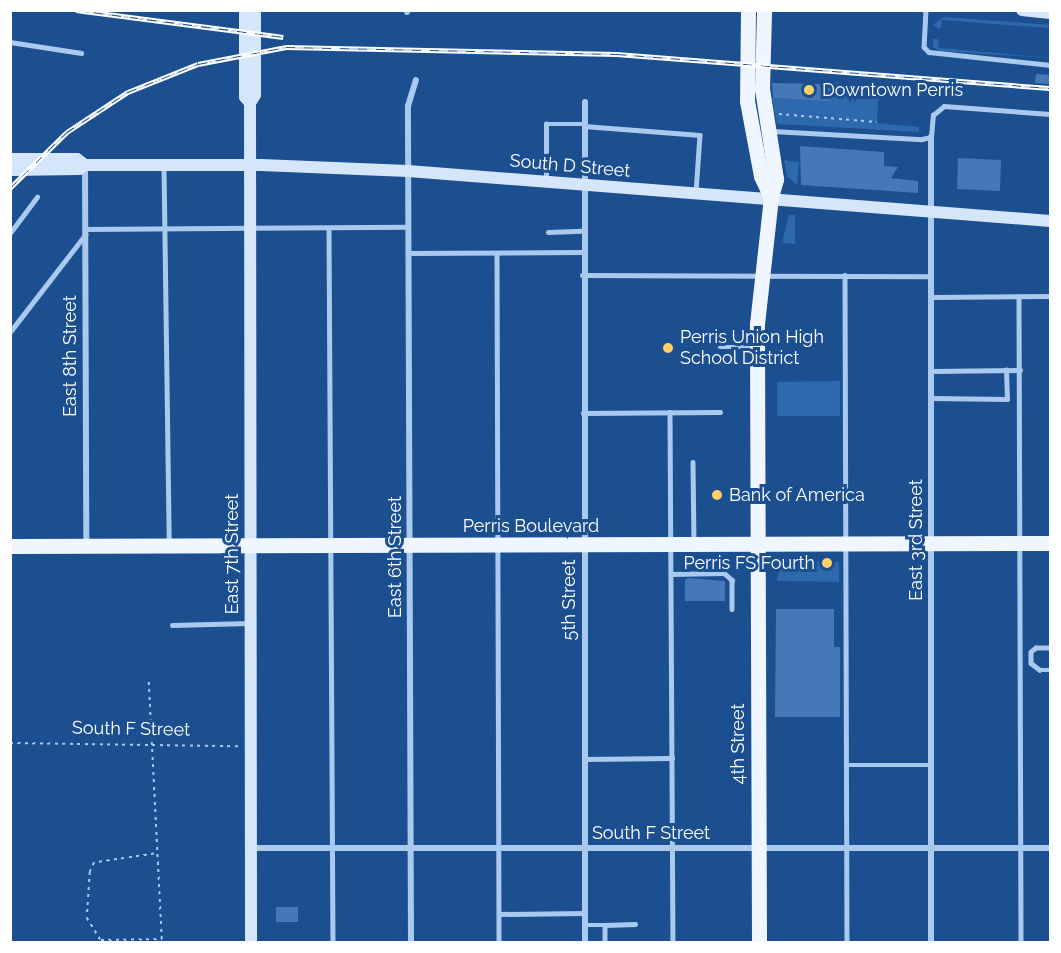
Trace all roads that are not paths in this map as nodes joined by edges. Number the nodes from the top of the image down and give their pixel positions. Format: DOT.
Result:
graph roads {
  1 [pos="244,10"];
  2 [pos="255,10"];
  3 [pos="748,10"];
  4 [pos="764,10"];
  5 [pos="926,10"];
  6 [pos="1022,10"];
  7 [pos="1050,13"];
  8 [pos="10,42"];
  9 [pos="81,53"];
  10 [pos="1050,65"];
  11 [pos="416,80"];
  12 [pos="585,102"];
  13 [pos="250,103"];
  14 [pos="1050,114"];
  15 [pos="584,125"];
  16 [pos="769,131"];
  17 [pos="931,137"];
  18 [pos="10,159"];
  19 [pos="85,165"];
  20 [pos="164,165"];
  21 [pos="250,165"];
  22 [pos="10,170"];
  23 [pos="408,171"];
  24 [pos="546,182"];
  25 [pos="582,185"];
  26 [pos="696,194"];
  27 [pos="37,197"];
  28 [pos="771,197"];
  29 [pos="931,212"];
  30 [pos="1050,221"];
  31 [pos="408,227"];
  32 [pos="329,228"];
  33 [pos="167,230"];
  34 [pos="250,230"];
  35 [pos="582,231"];
  36 [pos="85,232"];
  37 [pos="548,232"];
  38 [pos="10,233"];
  39 [pos="582,252"];
  40 [pos="408,253"];
  41 [pos="497,253"];
  42 [pos="582,275"];
  43 [pos="761,275"];
  44 [pos="845,276"];
  45 [pos="931,276"];
  46 [pos="931,297"];
  47 [pos="1019,297"];
  48 [pos="1050,297"];
  49 [pos="10,332"];
  50 [pos="720,347"];
  51 [pos="757,347"];
  52 [pos="1006,370"];
  53 [pos="1020,370"];
  54 [pos="931,371"];
  55 [pos="931,398"];
  56 [pos="670,412"];
  57 [pos="720,412"];
  58 [pos="583,413"];
  59 [pos="693,462"];
  60 [pos="931,543"];
  61 [pos="1022,543"];
  62 [pos="1050,543"];
  63 [pos="846,544"];
  64 [pos="410,545"];
  65 [pos="498,545"];
  66 [pos="10,546"];
  67 [pos="332,546"];
  68 [pos="584,546"];
  69 [pos="671,546"];
  70 [pos="694,546"];
  71 [pos="757,546"];
  72 [pos="86,547"];
  73 [pos="169,547"];
  74 [pos="250,547"];
  75 [pos="671,574"];
  76 [pos="732,609"];
  77 [pos="250,623"];
  78 [pos="172,625"];
  79 [pos="1050,648"];
  80 [pos="1050,670"];
  81 [pos="672,758"];
  82 [pos="584,759"];
  83 [pos="846,765"];
  84 [pos="931,765"];
  85 [pos="251,848"];
  86 [pos="333,848"];
  87 [pos="410,848"];
  88 [pos="499,848"];
  89 [pos="585,848"];
  90 [pos="673,848"];
  91 [pos="759,848"];
  92 [pos="847,848"];
  93 [pos="931,848"];
  94 [pos="1022,848"];
  95 [pos="1050,848"];
  96 [pos="585,913"];
  97 [pos="499,914"];
  98 [pos="605,924"];
  99 [pos="635,924"];
  100 [pos="585,925"];
  101 [pos="251,942"];
  102 [pos="333,942"];
  103 [pos="411,942"];
  104 [pos="499,942"];
  105 [pos="585,942"];
  106 [pos="605,942"];
  107 [pos="673,942"];
  108 [pos="759,942"];
  109 [pos="847,942"];
  110 [pos="931,942"];
  111 [pos="1021,942"];
  1 -- 13 [label="main road"];
  2 -- 13 [label="main road"];
  3 -- 28 [label="main road"];
  4 -- 16 [label="main road, 4th Street"];
  5 -- 10 [label="lane"];
  6 -- 7 [label="main road"];
  8 -- 9 [label="lane"];
  11 -- 23 [label="street, East 6th Street"];
  12 -- 15 [label="street, 5th Street"];
  13 -- 21 [label="main road, East 7th Street"];
  14 -- 17 [label="lane"];
  15 -- 24 [label="lane"];
  15 -- 25 [label="street, 5th Street"];
  15 -- 26 [label="lane"];
  16 -- 17 [label="lane"];
  16 -- 28 [label="main road, 4th Street"];
  17 -- 29 [label="street, East 3rd Street"];
  18 -- 19 [label="main road, South D Street"];
  19 -- 20 [label="main road, South D Street"];
  19 -- 22 [label="main road, South D Street"];
  19 -- 36 [label="street, East 8th Street"];
  20 -- 21 [label="main road, South D Street"];
  20 -- 33 [label="lane"];
  21 -- 23 [label="main road, South D Street"];
  21 -- 34 [label="main road, East 7th Street"];
  23 -- 24 [label="main road, South D Street"];
  23 -- 31 [label="street, East 6th Street"];
  24 -- 25 [label="main road, South D Street"];
  25 -- 26 [label="main road, South D Street"];
  25 -- 35 [label="street, 5th Street"];
  26 -- 28 [label="main road, South D Street"];
  27 -- 38 [label="lane"];
  28 -- 29 [label="main road, South D Street"];
  28 -- 43 [label="main road, 4th Street"];
  29 -- 30 [label="main road, South D Street"];
  29 -- 45 [label="street, East 3rd Street"];
  31 -- 32 [label="lane"];
  31 -- 40 [label="street, East 6th Street"];
  32 -- 34 [label="lane"];
  32 -- 67 [label="lane"];
  33 -- 34 [label="lane"];
  33 -- 36 [label="lane"];
  33 -- 73 [label="lane"];
  34 -- 74 [label="main road, East 7th Street"];
  35 -- 37 [label="lane"];
  35 -- 39 [label="street, 5th Street"];
  36 -- 49 [label="lane"];
  36 -- 72 [label="street, East 8th Street"];
  39 -- 41 [label="lane"];
  39 -- 42 [label="street, 5th Street"];
  40 -- 41 [label="lane"];
  40 -- 64 [label="street, East 6th Street"];
  41 -- 65 [label="lane"];
  42 -- 43 [label="lane"];
  42 -- 58 [label="street, 5th Street"];
  43 -- 44 [label="lane"];
  43 -- 51 [label="main road, 4th Street"];
  44 -- 45 [label="lane"];
  44 -- 63 [label="lane"];
  45 -- 46 [label="street, East 3rd Street"];
  46 -- 47 [label="lane"];
  46 -- 54 [label="street, East 3rd Street"];
  47 -- 48 [label="lane"];
  47 -- 53 [label="lane"];
  50 -- 51 [label="lane"];
  51 -- 71 [label="main road, 4th Street"];
  52 -- 53 [label="lane"];
  52 -- 54 [label="lane"];
  52 -- 55 [label="lane"];
  53 -- 61 [label="lane"];
  54 -- 55 [label="street, East 3rd Street"];
  55 -- 60 [label="street, East 3rd Street"];
  56 -- 57 [label="lane"];
  56 -- 58 [label="lane"];
  56 -- 69 [label="lane"];
  58 -- 68 [label="street, 5th Street"];
  59 -- 70 [label="lane"];
  60 -- 61 [label="main road, Perris Boulevard"];
  60 -- 63 [label="main road, Perris Boulevard"];
  60 -- 84 [label="street, East 3rd Street"];
  61 -- 62 [label="main road, Perris Boulevard"];
  61 -- 94 [label="lane"];
  63 -- 71 [label="main road, Perris Boulevard"];
  63 -- 83 [label="lane"];
  64 -- 65 [label="main road, Perris Boulevard"];
  64 -- 67 [label="main road, Perris Boulevard"];
  64 -- 87 [label="street, East 6th Street"];
  65 -- 68 [label="main road, Perris Boulevard"];
  65 -- 88 [label="lane"];
  66 -- 72 [label="main road, Perris Boulevard"];
  67 -- 74 [label="main road, Perris Boulevard"];
  67 -- 86 [label="lane"];
  68 -- 69 [label="main road, Perris Boulevard"];
  68 -- 82 [label="street, 5th Street"];
  69 -- 70 [label="main road, Perris Boulevard"];
  69 -- 75 [label="lane"];
  70 -- 71 [label="main road, Perris Boulevard"];
  71 -- 91 [label="main road, 4th Street"];
  72 -- 73 [label="main road, Perris Boulevard"];
  73 -- 74 [label="main road, Perris Boulevard"];
  74 -- 77 [label="main road, East 7th Street"];
  75 -- 76 [label="lane"];
  75 -- 81 [label="lane"];
  77 -- 78 [label="lane"];
  77 -- 85 [label="main road, East 7th Street"];
  79 -- 80 [label="lane"];
  81 -- 82 [label="lane"];
  81 -- 90 [label="lane"];
  82 -- 89 [label="street, 5th Street"];
  83 -- 84 [label="lane"];
  83 -- 92 [label="lane"];
  84 -- 93 [label="street, East 3rd Street"];
  85 -- 86 [label="street, South F Street"];
  85 -- 101 [label="main road, East 7th Street"];
  86 -- 87 [label="street, South F Street"];
  86 -- 102 [label="lane"];
  87 -- 88 [label="street, South F Street"];
  87 -- 103 [label="street, East 6th Street"];
  88 -- 89 [label="street, South F Street"];
  88 -- 97 [label="lane"];
  89 -- 90 [label="street, South F Street"];
  89 -- 96 [label="street, 5th Street"];
  90 -- 91 [label="street, South F Street"];
  90 -- 107 [label="lane"];
  91 -- 92 [label="street, South F Street"];
  91 -- 108 [label="main road, 4th Street"];
  92 -- 93 [label="street, South F Street"];
  92 -- 109 [label="lane"];
  93 -- 94 [label="street, South F Street"];
  93 -- 110 [label="street, East 3rd Street"];
  94 -- 95 [label="street, South F Street"];
  94 -- 111 [label="lane"];
  96 -- 97 [label="lane"];
  96 -- 100 [label="street, 5th Street"];
  97 -- 104 [label="lane"];
  98 -- 99 [label="lane"];
  98 -- 100 [label="lane"];
  98 -- 106 [label="lane"];
  100 -- 105 [label="street, 5th Street"];
}
